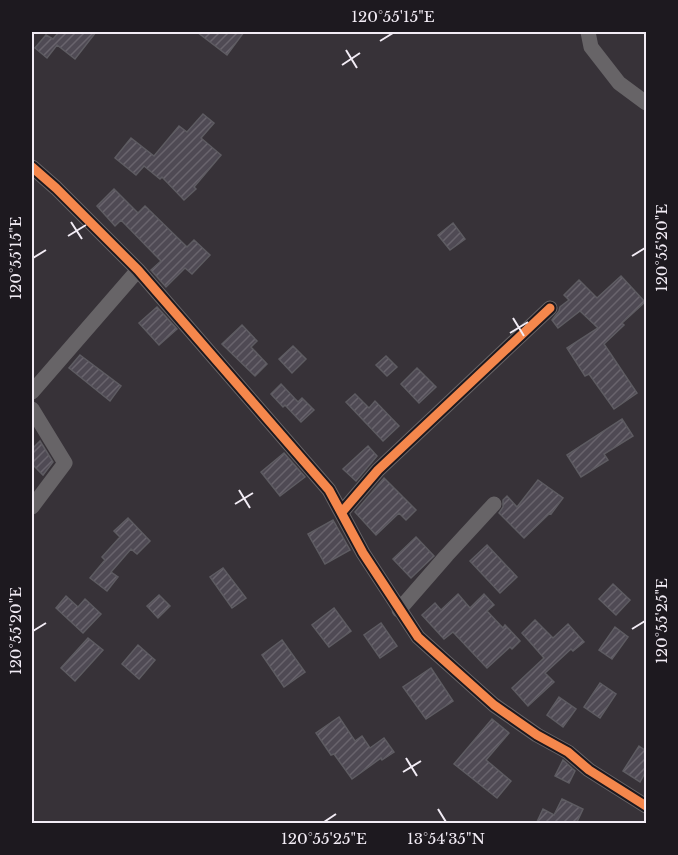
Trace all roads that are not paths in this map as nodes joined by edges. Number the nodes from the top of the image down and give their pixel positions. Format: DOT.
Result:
graph roads {
  1 [pos="588,32"];
  2 [pos="646,103"];
  3 [pos="32,167"];
  4 [pos="138,270"];
  5 [pos="550,308"];
  6 [pos="32,392"];
  7 [pos="32,409"];
  8 [pos="494,504"];
  9 [pos="32,507"];
  10 [pos="342,512"];
  11 [pos="399,610"];
  12 [pos="646,806"];
  1 -- 2 [label="street"];
  3 -- 4 [label="street"];
  4 -- 6 [label="street"];
  4 -- 10 [label="street"];
  5 -- 10 [label="street"];
  7 -- 9 [label="street"];
  8 -- 11 [label="street"];
  10 -- 11 [label="street"];
  11 -- 12 [label="street"];
}
